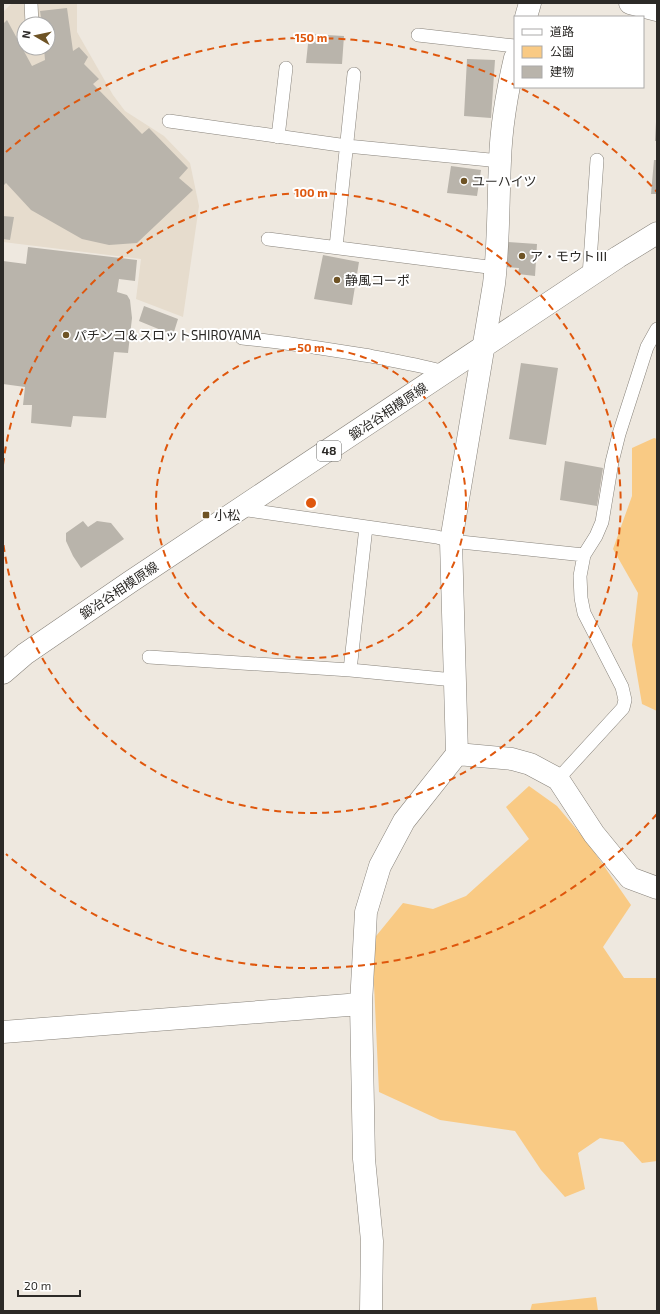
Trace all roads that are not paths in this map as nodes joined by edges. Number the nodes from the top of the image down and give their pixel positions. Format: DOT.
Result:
graph roads {
  1 [pos="31,3"];
  2 [pos="530,3"];
  3 [pos="630,3"];
  4 [pos="657,10"];
  5 [pos="32,16"];
  6 [pos="526,16"];
  7 [pos="418,36"];
  8 [pos="514,46"];
  9 [pos="514,63"];
  10 [pos="286,68"];
  11 [pos="354,74"];
  12 [pos="169,121"];
  13 [pos="278,137"];
  14 [pos="347,146"];
  15 [pos="597,160"];
  16 [pos="500,161"];
  17 [pos="657,233"];
  18 [pos="268,239"];
  19 [pos="336,247"];
  20 [pos="496,268"];
  21 [pos="589,276"];
  22 [pos="657,329"];
  23 [pos="242,338"];
  24 [pos="482,347"];
  25 [pos="445,372"];
  26 [pos="241,509"];
  27 [pos="366,526"];
  28 [pos="451,541"];
  29 [pos="584,555"];
  30 [pos="149,658"];
  31 [pos="350,670"];
  32 [pos="3,673"];
  33 [pos="454,680"];
  34 [pos="457,754"];
  35 [pos="558,780"];
  36 [pos="657,888"];
  37 [pos="361,1004"];
  38 [pos="3,1032"];
  39 [pos="371,1311"];
  1 -- 5 [label="lane"];
  2 -- 6 [label="street"];
  3 -- 4 [label="street"];
  7 -- 8 [label="lane"];
  9 -- 16 [label="street"];
  10 -- 13 [label="lane"];
  11 -- 14 [label="lane"];
  12 -- 13 [label="lane"];
  13 -- 14 [label="lane"];
  14 -- 16 [label="lane"];
  14 -- 19 [label="lane"];
  15 -- 21 [label="lane"];
  16 -- 20 [label="street"];
  17 -- 21 [label="street, 鍛冶谷相模原線 / 48"];
  18 -- 19 [label="lane"];
  19 -- 20 [label="lane"];
  20 -- 24 [label="street"];
  21 -- 24 [label="street, 鍛冶谷相模原線 / 48"];
  22 -- 29 [label="lane"];
  23 -- 25 [label="lane"];
  24 -- 25 [label="street, 鍛冶谷相模原線 / 48"];
  24 -- 28 [label="street"];
  25 -- 26 [label="street, 鍛冶谷相模原線 / 48"];
  26 -- 27 [label="lane"];
  26 -- 32 [label="street, 鍛冶谷相模原線 / 48"];
  27 -- 28 [label="lane"];
  27 -- 31 [label="lane"];
  28 -- 29 [label="lane"];
  28 -- 33 [label="street"];
  29 -- 35 [label="lane"];
  30 -- 31 [label="lane"];
  31 -- 33 [label="lane"];
  33 -- 34 [label="street"];
  34 -- 35 [label="street"];
  34 -- 37 [label="street"];
  35 -- 36 [label="street"];
  37 -- 38 [label="street"];
  37 -- 39 [label="street"];
}
